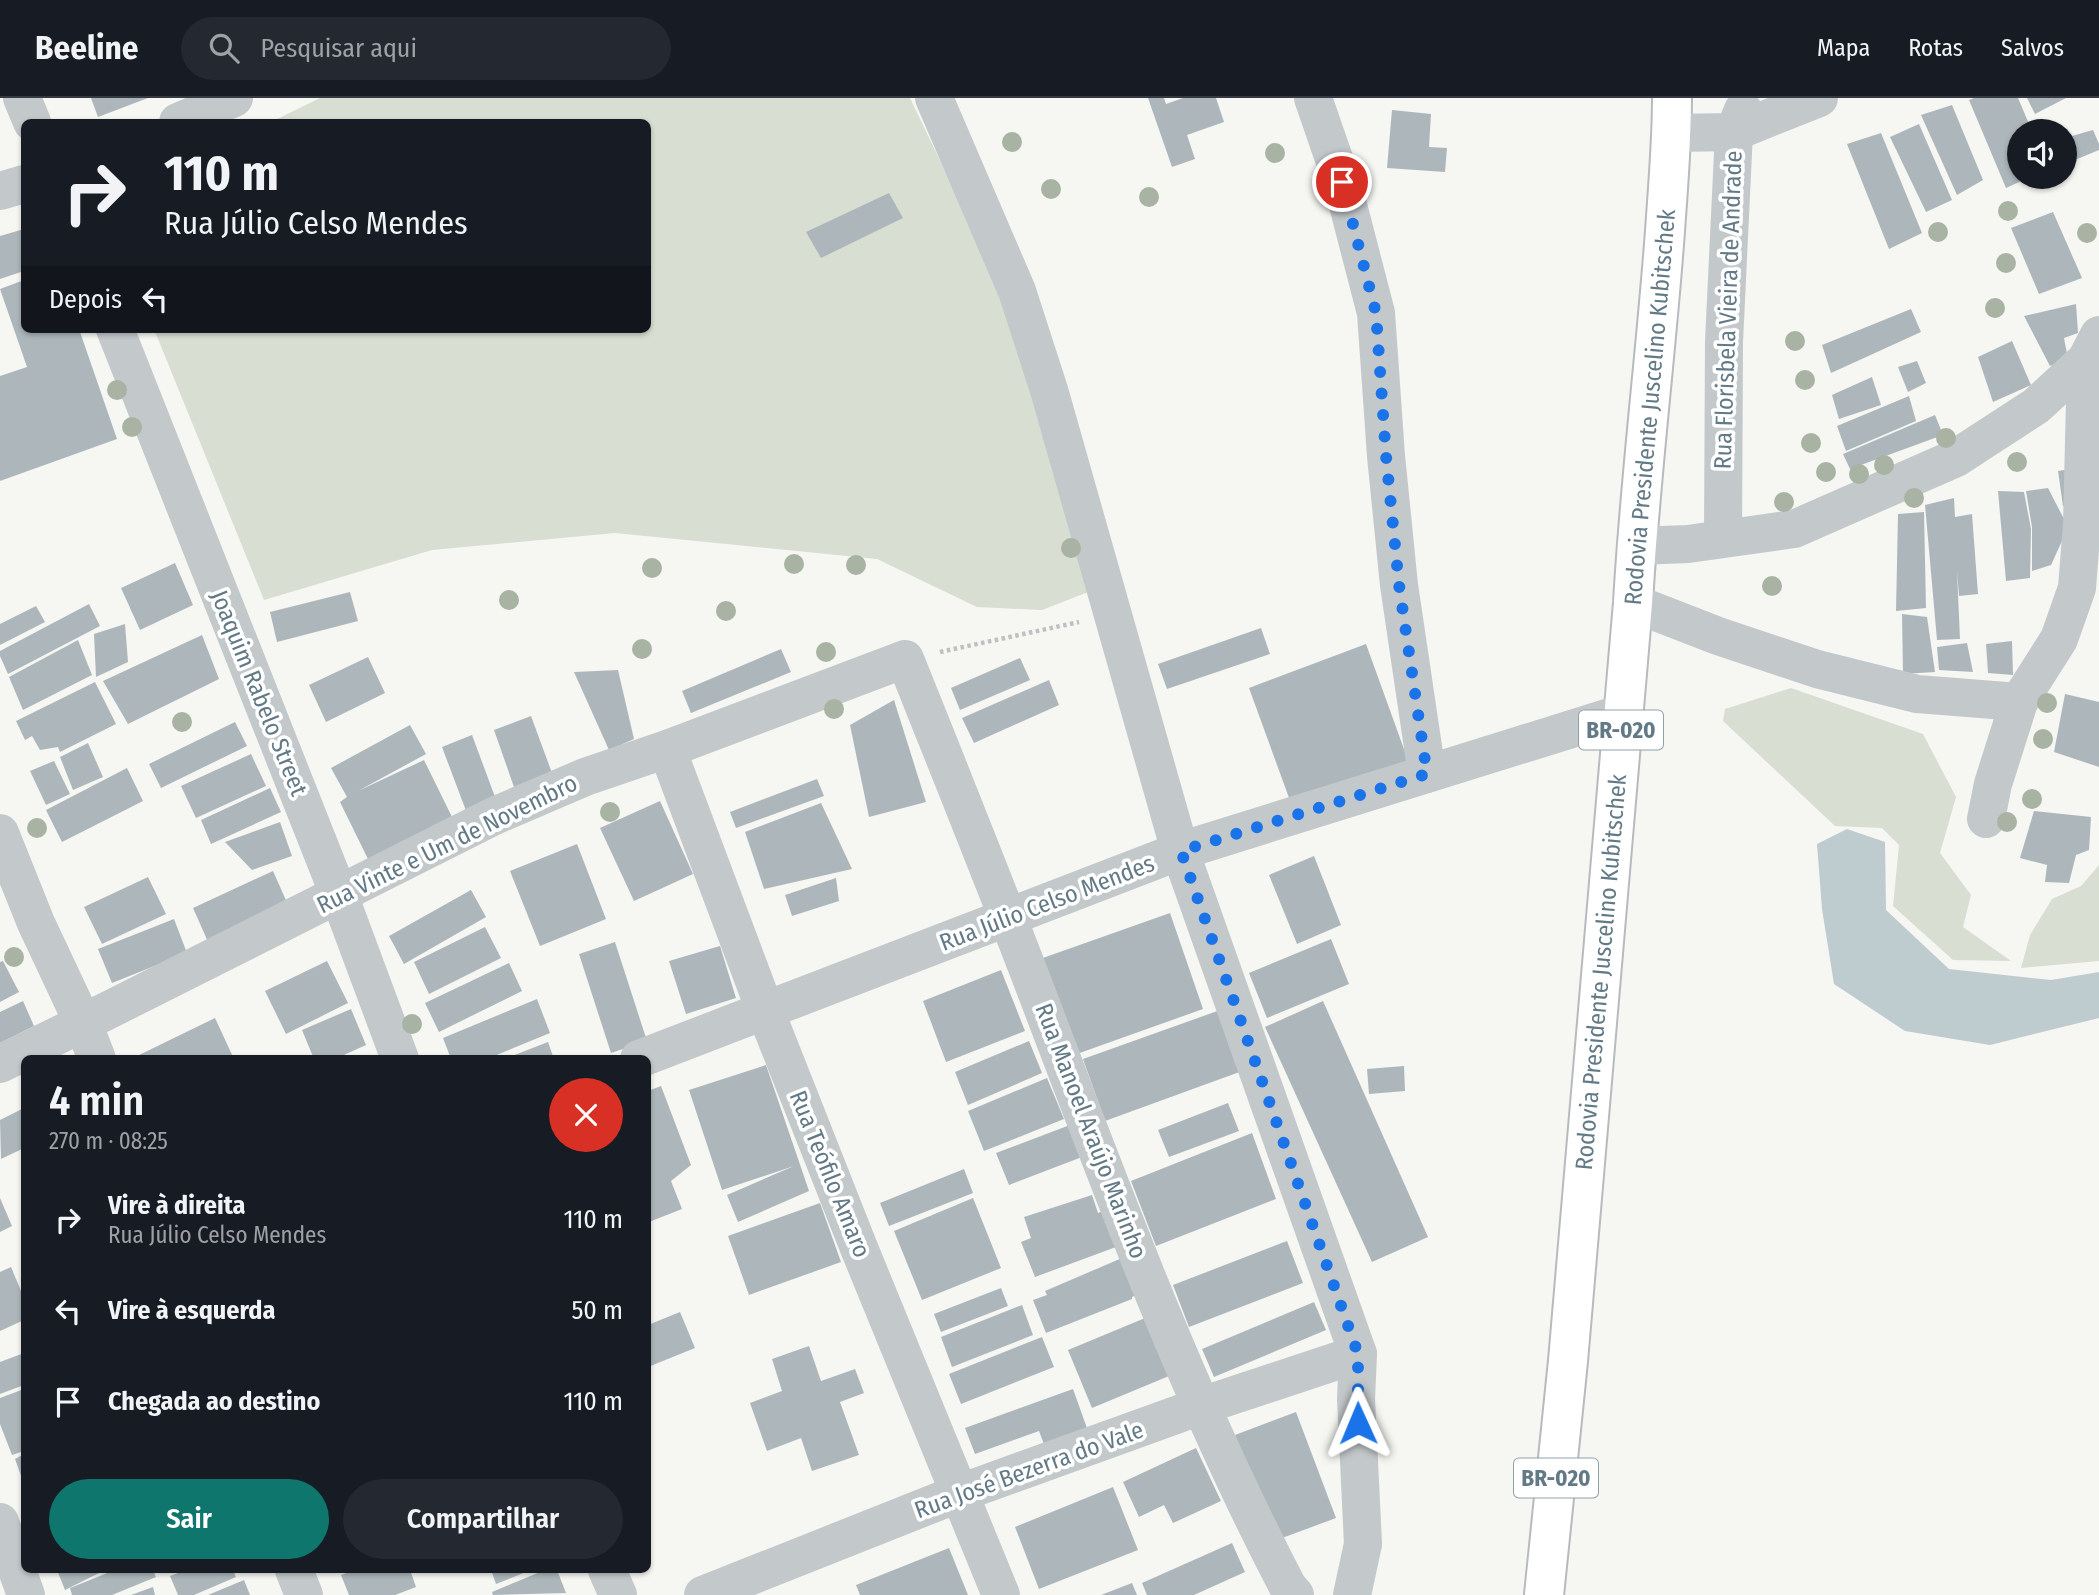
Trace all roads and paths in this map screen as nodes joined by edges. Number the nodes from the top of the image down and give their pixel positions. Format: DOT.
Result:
graph roads {
  1 [pos="22,98"];
  2 [pos="234,98"];
  3 [pos="934,98"];
  4 [pos="1313,98"];
  5 [pos="1819,98"];
  6 [pos="1741,115"];
  7 [pos="1672,116"];
  8 [pos="31,119"];
  9 [pos="185,119"];
  10 [pos="21,185"];
  11 [pos="0,191"];
  12 [pos="117,333"];
  13 [pos="2093,348"];
  14 [pos="1723,538"];
  15 [pos="1636,546"];
  16 [pos="1633,603"];
  17 [pos="1114,615"];
  18 [pos="905,659"];
  19 [pos="2019,702"];
  20 [pos="1623,713"];
  21 [pos="667,749"];
  22 [pos="1427,774"];
  23 [pos="1986,819"];
  24 [pos="0,833"];
  25 [pos="1181,851"];
  26 [pos="339,895"];
  27 [pos="1009,919"];
  28 [pos="765,1010"];
  29 [pos="83,1023"];
  30 [pos="95,1055"];
  31 [pos="399,1055"];
  32 [pos="649,1055"];
  33 [pos="0,1064"];
  34 [pos="1358,1354"];
  35 [pos="1201,1406"];
  36 [pos="960,1493"];
  37 [pos="0,1522"];
  38 [pos="295,1573"];
  39 [pos="608,1573"];
  40 [pos="26,1595"];
  41 [pos="304,1595"];
  42 [pos="618,1595"];
  43 [pos="703,1595"];
  44 [pos="1001,1595"];
  45 [pos="1295,1595"];
  46 [pos="1352,1595"];
  47 [pos="1544,1595"];
  1 -- 8 [label="street"];
  2 -- 9 [label="street"];
  3 -- 17 [label="street"];
  4 -- 22 [label="street"];
  5 -- 6 [label="street, Rua Florisbela Vieira de Andrade"];
  6 -- 7 [label="street"];
  6 -- 14 [label="street, Rua Florisbela Vieira de Andrade"];
  7 -- 15 [label="highway, Rodovia Presidente Juscelino Kubitschek / BR-020"];
  10 -- 11 [label="street"];
  12 -- 26 [label="street, Joaquim Rabelo Street"];
  13 -- 14 [label="street"];
  13 -- 19 [label="street"];
  14 -- 15 [label="street"];
  15 -- 16 [label="highway, Rodovia Presidente Juscelino Kubitschek / BR-020"];
  16 -- 19 [label="street"];
  16 -- 20 [label="highway, Rodovia Presidente Juscelino Kubitschek / BR-020"];
  17 -- 18 [label="path"];
  17 -- 25 [label="street"];
  18 -- 21 [label="street, Rua Vinte e Um de Novembro"];
  18 -- 27 [label="street, Rua Manoel Araújo Marinho"];
  19 -- 23 [label="street"];
  20 -- 22 [label="street, Rua Júlio Celso Mendes"];
  20 -- 47 [label="highway, Rodovia Presidente Juscelino Kubitschek / BR-020"];
  21 -- 26 [label="street, Rua Vinte e Um de Novembro"];
  21 -- 28 [label="street, Rua Teófilo Amaro"];
  22 -- 25 [label="street, Rua Júlio Celso Mendes"];
  24 -- 29 [label="street"];
  25 -- 27 [label="street, Rua Júlio Celso Mendes"];
  25 -- 34 [label="street"];
  26 -- 29 [label="street, Rua Vinte e Um de Novembro"];
  26 -- 31 [label="street, Joaquim Rabelo Street"];
  27 -- 28 [label="street, Rua Júlio Celso Mendes"];
  27 -- 35 [label="street, Rua Manoel Araújo Marinho"];
  28 -- 32 [label="street, Rua Júlio Celso Mendes"];
  28 -- 36 [label="street, Rua Teófilo Amaro"];
  29 -- 30 [label="street"];
  29 -- 33 [label="street, Rua Vinte e Um de Novembro"];
  34 -- 35 [label="street, Rua José Bezerra do Vale"];
  34 -- 46 [label="street"];
  35 -- 36 [label="street, Rua José Bezerra do Vale"];
  35 -- 45 [label="street, Rua Manoel Araújo Marinho"];
  36 -- 43 [label="street, Rua José Bezerra do Vale"];
  36 -- 44 [label="street, Rua Teófilo Amaro"];
  37 -- 40 [label="street"];
  38 -- 41 [label="street"];
  39 -- 42 [label="street"];
}
